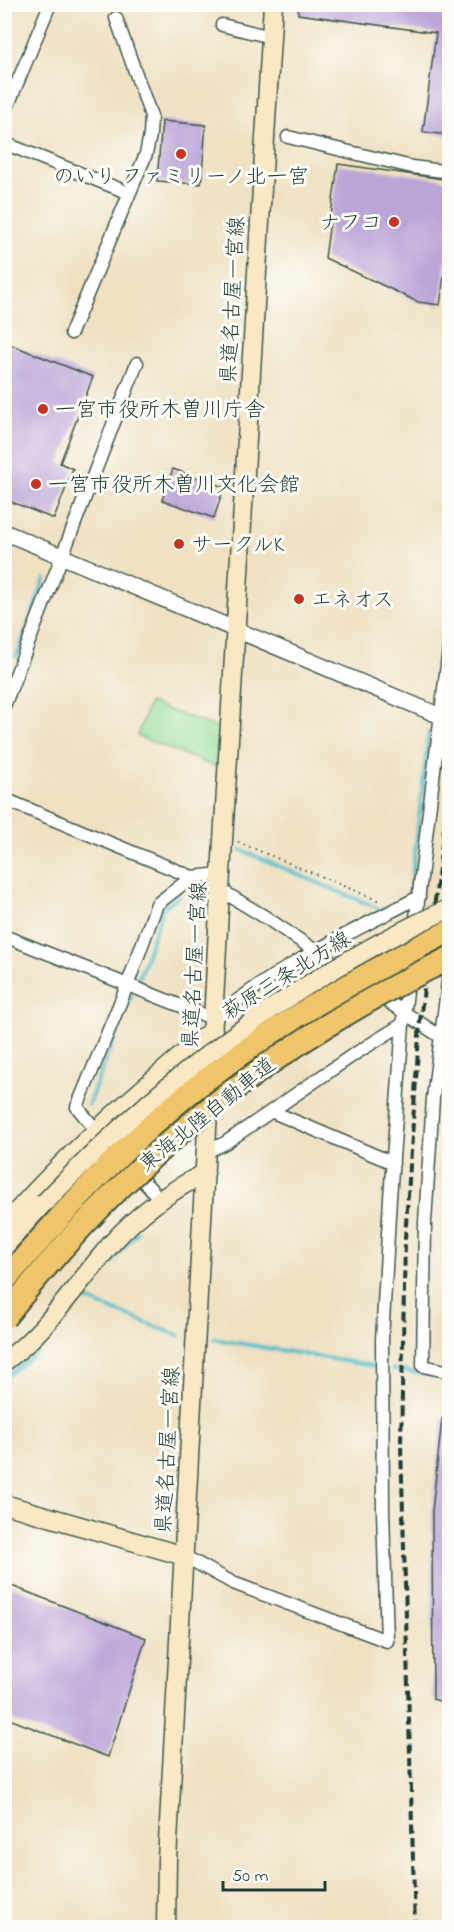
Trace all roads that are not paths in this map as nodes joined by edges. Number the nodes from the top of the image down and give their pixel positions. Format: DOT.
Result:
graph roads {
  1 [pos="50,4"];
  2 [pos="273,4"];
  3 [pos="116,18"];
  4 [pos="222,25"];
  5 [pos="271,37"];
  6 [pos="4,115"];
  7 [pos="288,137"];
  8 [pos="4,143"];
  9 [pos="450,172"];
  10 [pos="129,193"];
  11 [pos="71,333"];
  12 [pos="137,363"];
  13 [pos="4,532"];
  14 [pos="62,556"];
  15 [pos="236,631"];
  16 [pos="450,640"];
  17 [pos="9,682"];
  18 [pos="4,706"];
  19 [pos="445,719"];
  20 [pos="4,799"];
  21 [pos="192,877"];
  22 [pos="222,882"];
  23 [pos="419,897"];
  24 [pos="450,908"];
  25 [pos="450,931"];
  26 [pos="4,936"];
  27 [pos="316,950"];
  28 [pos="450,958"];
  29 [pos="450,966"];
  30 [pos="127,986"];
  31 [pos="448,1002"];
  32 [pos="404,1019"];
  33 [pos="214,1024"];
  34 [pos="444,1040"];
  35 [pos="273,1112"];
  36 [pos="96,1130"];
  37 [pos="206,1152"];
  38 [pos="393,1164"];
  39 [pos="205,1173"];
  40 [pos="160,1199"];
  41 [pos="4,1226"];
  42 [pos="4,1247"];
  43 [pos="4,1281"];
  44 [pos="4,1318"];
  45 [pos="4,1362"];
  46 [pos="450,1372"];
  47 [pos="4,1504"];
  48 [pos="184,1556"];
  49 [pos="166,1928"];
  1 -- 6 [label="street"];
  2 -- 5 [label="main road, 県道名古屋一宮線"];
  3 -- 10 [label="street"];
  4 -- 5 [label="street"];
  5 -- 15 [label="main road, 県道名古屋一宮線"];
  7 -- 9 [label="street"];
  8 -- 10 [label="street"];
  10 -- 11 [label="street"];
  12 -- 14 [label="street"];
  13 -- 14 [label="street"];
  14 -- 15 [label="street"];
  14 -- 17 [label="street"];
  15 -- 19 [label="street"];
  15 -- 22 [label="main road, 県道名古屋一宮線"];
  16 -- 19 [label="street"];
  17 -- 18 [label="street"];
  19 -- 23 [label="street"];
  20 -- 21 [label="street"];
  21 -- 22 [label="street"];
  21 -- 30 [label="street"];
  22 -- 27 [label="street"];
  22 -- 33 [label="main road, 県道名古屋一宮線"];
  23 -- 27 [label="street"];
  23 -- 32 [label="street"];
  24 -- 42 [label="main road, 萩原三条北方線, bridge"];
  25 -- 43 [label="highway, 東海北陸自動車道, bridge"];
  26 -- 30 [label="street"];
  27 -- 32 [label="street"];
  27 -- 33 [label="street"];
  28 -- 44 [label="highway, 東海北陸自動車道, bridge"];
  29 -- 31 [label="street"];
  30 -- 33 [label="street"];
  30 -- 36 [label="street"];
  31 -- 34 [label="street"];
  32 -- 34 [label="street"];
  32 -- 35 [label="street"];
  32 -- 38 [label="street"];
  33 -- 36 [label="main road"];
  33 -- 37 [label="main road, 県道名古屋一宮線"];
  34 -- 46 [label="street"];
  35 -- 37 [label="street"];
  35 -- 38 [label="street"];
  36 -- 40 [label="street"];
  36 -- 41 [label="main road"];
  37 -- 39 [label="main road, 県道名古屋一宮線"];
  38 -- 48 [label="street"];
  39 -- 40 [label="main road"];
  39 -- 48 [label="main road, 県道名古屋一宮線"];
  40 -- 45 [label="main road"];
  47 -- 48 [label="main road"];
  48 -- 49 [label="main road, 県道名古屋一宮線"];
}
